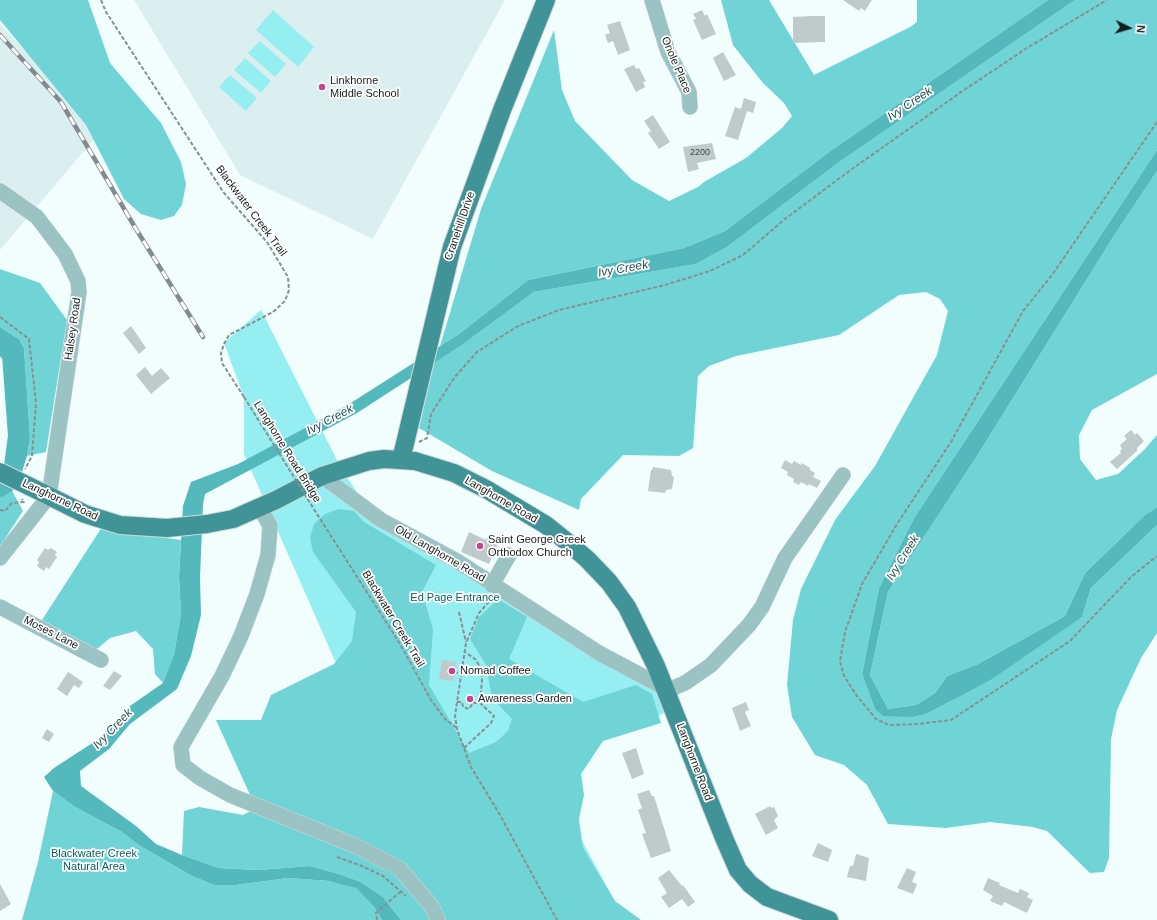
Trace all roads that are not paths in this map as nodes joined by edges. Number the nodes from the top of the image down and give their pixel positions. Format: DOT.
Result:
graph roads {
  1 [pos="546,0"];
  2 [pos="652,0"];
  3 [pos="690,107"];
  4 [pos="0,192"];
  5 [pos="401,460"];
  6 [pos="0,472"];
  7 [pos="843,475"];
  8 [pos="322,476"];
  9 [pos="44,494"];
  10 [pos="260,508"];
  11 [pos="509,555"];
  12 [pos="0,558"];
  13 [pos="491,583"];
  14 [pos="0,607"];
  15 [pos="101,660"];
  16 [pos="666,690"];
  17 [pos="438,920"];
  18 [pos="828,920"];
  1 -- 5 [label="main road, Cranehill Drive"];
  2 -- 3 [label="street, Oriole Place"];
  4 -- 9 [label="street, Halsey Road"];
  5 -- 8 [label="main road, Langhorne Road"];
  5 -- 16 [label="main road, Langhorne Road"];
  6 -- 9 [label="main road, Langhorne Road, bridge"];
  7 -- 16 [label="street"];
  8 -- 10 [label="main road, Langhorne Road"];
  8 -- 13 [label="street, Old Langhorne Road"];
  9 -- 10 [label="main road, Langhorne Road"];
  9 -- 12 [label="street"];
  10 -- 17 [label="street"];
  11 -- 13 [label="street"];
  13 -- 16 [label="street, Old Langhorne Road"];
  14 -- 15 [label="street, Moses Lane"];
  16 -- 18 [label="main road, Langhorne Road"];
}
